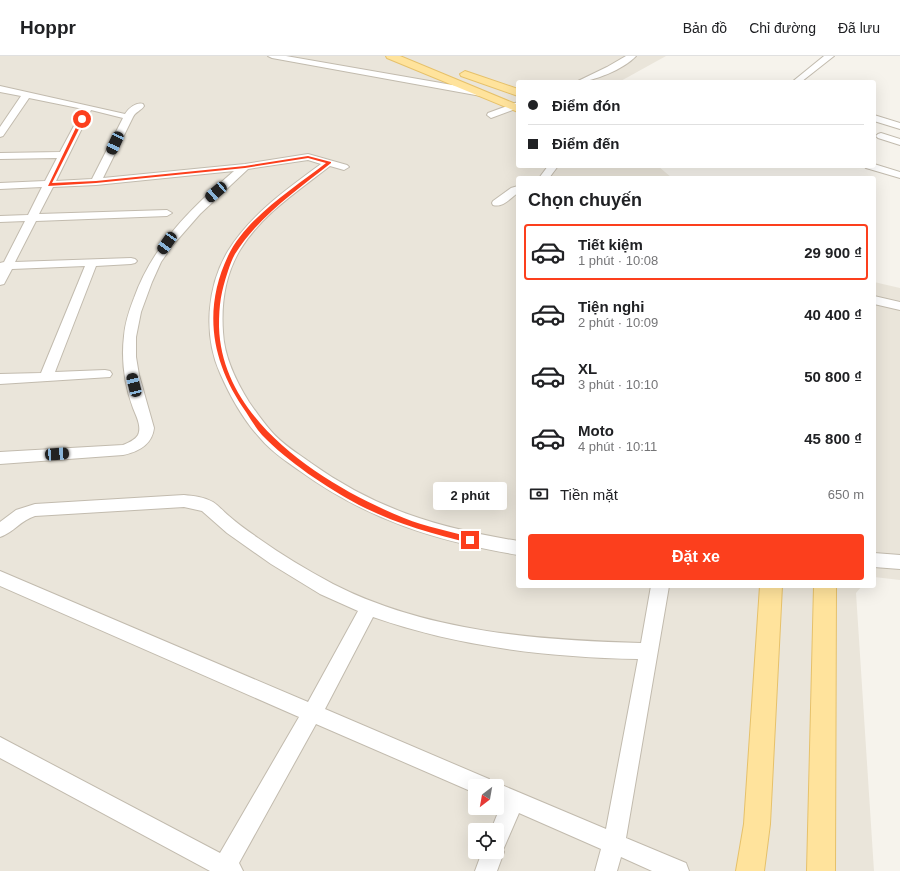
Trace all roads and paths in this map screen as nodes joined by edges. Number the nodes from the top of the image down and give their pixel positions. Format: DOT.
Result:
graph roads {
  1 [pos="272,56"];
  2 [pos="330,56"];
  3 [pos="391,56"];
  4 [pos="632,56"];
  5 [pos="830,56"];
  6 [pos="453,69"];
  7 [pos="355,72"];
  8 [pos="584,80"];
  9 [pos="798,80"];
  10 [pos="0,89"];
  11 [pos="516,92"];
  12 [pos="481,93"];
  13 [pos="26,94"];
  14 [pos="140,106"];
  15 [pos="88,107"];
  16 [pos="516,107"];
  17 [pos="491,115"];
  18 [pos="128,117"];
  19 [pos="876,119"];
  20 [pos="4,121"];
  21 [pos="900,126"];
  22 [pos="0,134"];
  23 [pos="881,136"];
  24 [pos="900,142"];
  25 [pos="62,155"];
  26 [pos="0,156"];
  27 [pos="329,162"];
  28 [pos="245,167"];
  29 [pos="344,167"];
  30 [pos="876,168"];
  31 [pos="900,175"];
  32 [pos="96,182"];
  33 [pos="49,185"];
  34 [pos="0,186"];
  35 [pos="516,190"];
  36 [pos="497,203"];
  37 [pos="167,213"];
  38 [pos="32,218"];
  39 [pos="0,219"];
  40 [pos="131,261"];
  41 [pos="92,262"];
  42 [pos="4,266"];
  43 [pos="0,281"];
  44 [pos="876,300"];
  45 [pos="900,306"];
  46 [pos="105,374"];
  47 [pos="46,377"];
  48 [pos="0,379"];
  49 [pos="0,458"];
  50 [pos="0,530"];
  51 [pos="516,548"];
  52 [pos="876,560"];
  53 [pos="900,562"];
  54 [pos="0,578"];
  55 [pos="660,588"];
  56 [pos="771,588"];
  57 [pos="825,588"];
  58 [pos="368,608"];
  59 [pos="649,651"];
  60 [pos="312,713"];
  61 [pos="0,747"];
  62 [pos="468,780"];
  63 [pos="505,796"];
  64 [pos="500,823"];
  65 [pos="614,843"];
  66 [pos="490,859"];
  67 [pos="226,870"];
  68 [pos="486,871"];
  69 [pos="606,871"];
  70 [pos="678,871"];
  71 [pos="750,871"];
  72 [pos="821,871"];
  1 -- 7 [label="street"];
  2 -- 7 [label="street"];
  3 -- 12 [label="main road"];
  4 -- 8 [label="street"];
  5 -- 9 [label="street"];
  6 -- 11 [label="main road"];
  7 -- 12 [label="street"];
  10 -- 13 [label="street"];
  12 -- 16 [label="main road"];
  13 -- 15 [label="street"];
  13 -- 20 [label="street"];
  14 -- 18 [label="street"];
  15 -- 18 [label="street"];
  15 -- 25 [label="street"];
  16 -- 17 [label="street"];
  18 -- 32 [label="street"];
  19 -- 21 [label="street"];
  20 -- 22 [label="street"];
  23 -- 24 [label="street"];
  25 -- 26 [label="street"];
  25 -- 33 [label="street"];
  27 -- 28 [label="street"];
  27 -- 29 [label="street"];
  27 -- 51 [label="street"];
  28 -- 32 [label="street"];
  28 -- 49 [label="street"];
  30 -- 31 [label="street"];
  32 -- 33 [label="street"];
  33 -- 34 [label="street"];
  33 -- 38 [label="street"];
  35 -- 36 [label="street"];
  37 -- 38 [label="street"];
  38 -- 39 [label="street"];
  38 -- 42 [label="street"];
  40 -- 41 [label="street"];
  41 -- 42 [label="street"];
  41 -- 47 [label="street"];
  42 -- 43 [label="street"];
  44 -- 45 [label="street"];
  46 -- 47 [label="street"];
  47 -- 48 [label="street"];
  50 -- 58 [label="street"];
  52 -- 53 [label="street"];
  54 -- 60 [label="street"];
  55 -- 59 [label="street"];
  56 -- 71 [label="main road"];
  57 -- 72 [label="main road"];
  58 -- 59 [label="street"];
  58 -- 60 [label="street"];
  59 -- 65 [label="street"];
  60 -- 62 [label="street"];
  60 -- 67 [label="street"];
  61 -- 67 [label="street"];
  63 -- 64 [label="street"];
  63 -- 65 [label="street"];
  65 -- 69 [label="street"];
  65 -- 70 [label="street"];
  66 -- 68 [label="street"];
}
